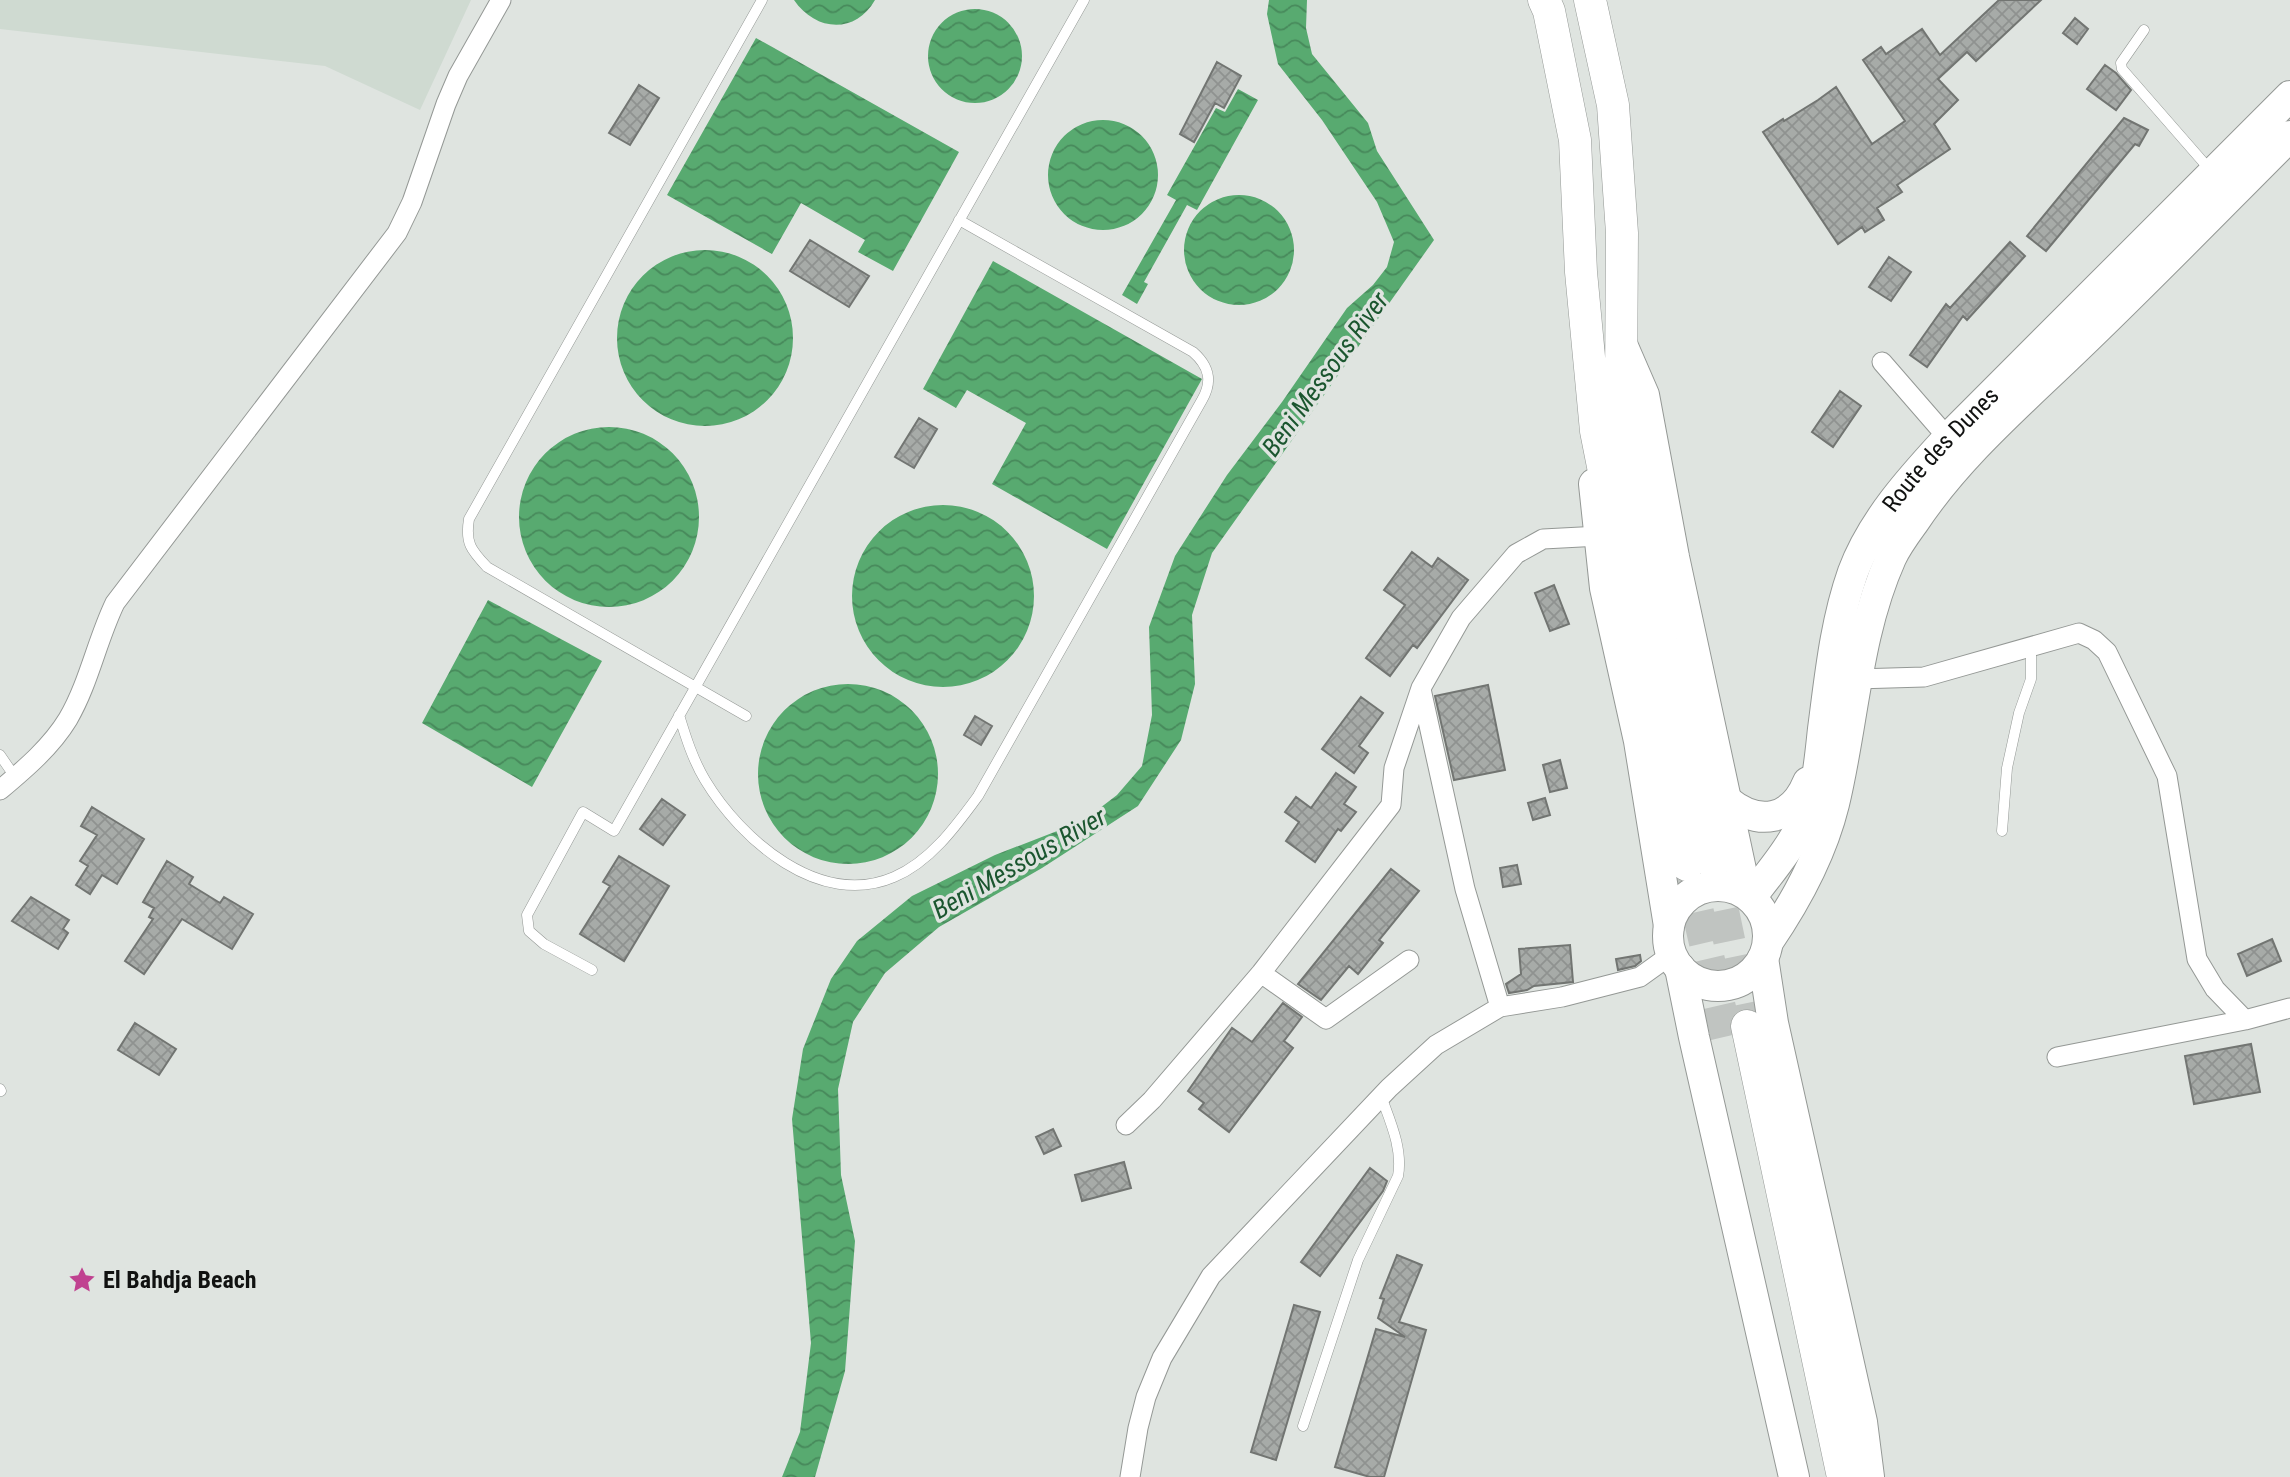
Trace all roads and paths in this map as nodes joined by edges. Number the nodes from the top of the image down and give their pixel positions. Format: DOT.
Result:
graph roads {
  1 [pos="501,0"];
  2 [pos="762,0"];
  3 [pos="1084,0"];
  4 [pos="1544,0"];
  5 [pos="1590,0"];
  6 [pos="2144,30"];
  7 [pos="2290,96"];
  8 [pos="2290,136"];
  9 [pos="2214,174"];
  10 [pos="959,220"];
  11 [pos="1620,339"];
  12 [pos="1882,362"];
  13 [pos="1596,431"];
  14 [pos="1948,438"];
  15 [pos="1600,536"];
  16 [pos="2031,645"];
  17 [pos="1856,679"];
  18 [pos="695,686"];
  19 [pos="1421,688"];
  20 [pos="679,715"];
  21 [pos="746,716"];
  22 [pos="0,755"];
  23 [pos="1820,760"];
  24 [pos="7,784"];
  25 [pos="1727,801"];
  26 [pos="2002,831"];
  27 [pos="1748,895"];
  28 [pos="1674,949"];
  29 [pos="1766,950"];
  30 [pos="1409,960"];
  31 [pos="592,970"];
  32 [pos="1261,973"];
  33 [pos="1500,1007"];
  34 [pos="2290,1008"];
  35 [pos="2245,1020"];
  36 [pos="2057,1057"];
  37 [pos="1381,1096"];
  38 [pos="1126,1125"];
  39 [pos="1303,1426"];
  40 [pos="1130,1477"];
  41 [pos="1794,1477"];
  42 [pos="1824,1477"];
  43 [pos="1843,1477"];
  44 [pos="1869,1477"];
  1 -- 24 [label="street"];
  2 -- 18 [label="lane"];
  3 -- 10 [label="lane"];
  4 -- 13 [label="highway"];
  5 -- 11 [label="highway"];
  6 -- 9 [label="lane"];
  7 -- 9 [label="main road, Route des Dunes"];
  8 -- 17 [label="main road, Route des Dunes"];
  9 -- 14 [label="main road, Route des Dunes"];
  10 -- 18 [label="lane"];
  10 -- 20 [label="lane"];
  11 -- 13 [label="highway"];
  11 -- 25 [label="main road"];
  12 -- 14 [label="street"];
  13 -- 15 [label="main road"];
  14 -- 23 [label="main road, Route des Dunes"];
  15 -- 19 [label="street"];
  15 -- 28 [label="main road"];
  16 -- 17 [label="street"];
  16 -- 26 [label="lane"];
  16 -- 35 [label="street"];
  17 -- 29 [label="main road, Route des Dunes"];
  18 -- 20 [label="lane"];
  18 -- 21 [label="lane"];
  19 -- 32 [label="street"];
  19 -- 33 [label="street"];
  20 -- 31 [label="lane"];
  22 -- 24 [label="lane"];
  23 -- 25 [label="main road"];
  23 -- 27 [label="main road, Route des Dunes"];
  25 -- 27 [label="main road"];
  27 -- 28 [label="main road"];
  27 -- 29 [label="main road"];
  28 -- 29 [label="main road"];
  28 -- 33 [label="street"];
  28 -- 41 [label="main road"];
  29 -- 44 [label="main road"];
  30 -- 32 [label="street"];
  32 -- 38 [label="street"];
  33 -- 37 [label="street"];
  34 -- 35 [label="street"];
  35 -- 36 [label="street"];
  37 -- 39 [label="lane"];
  37 -- 40 [label="street"];
  42 -- 43 [label="highway"];
}
